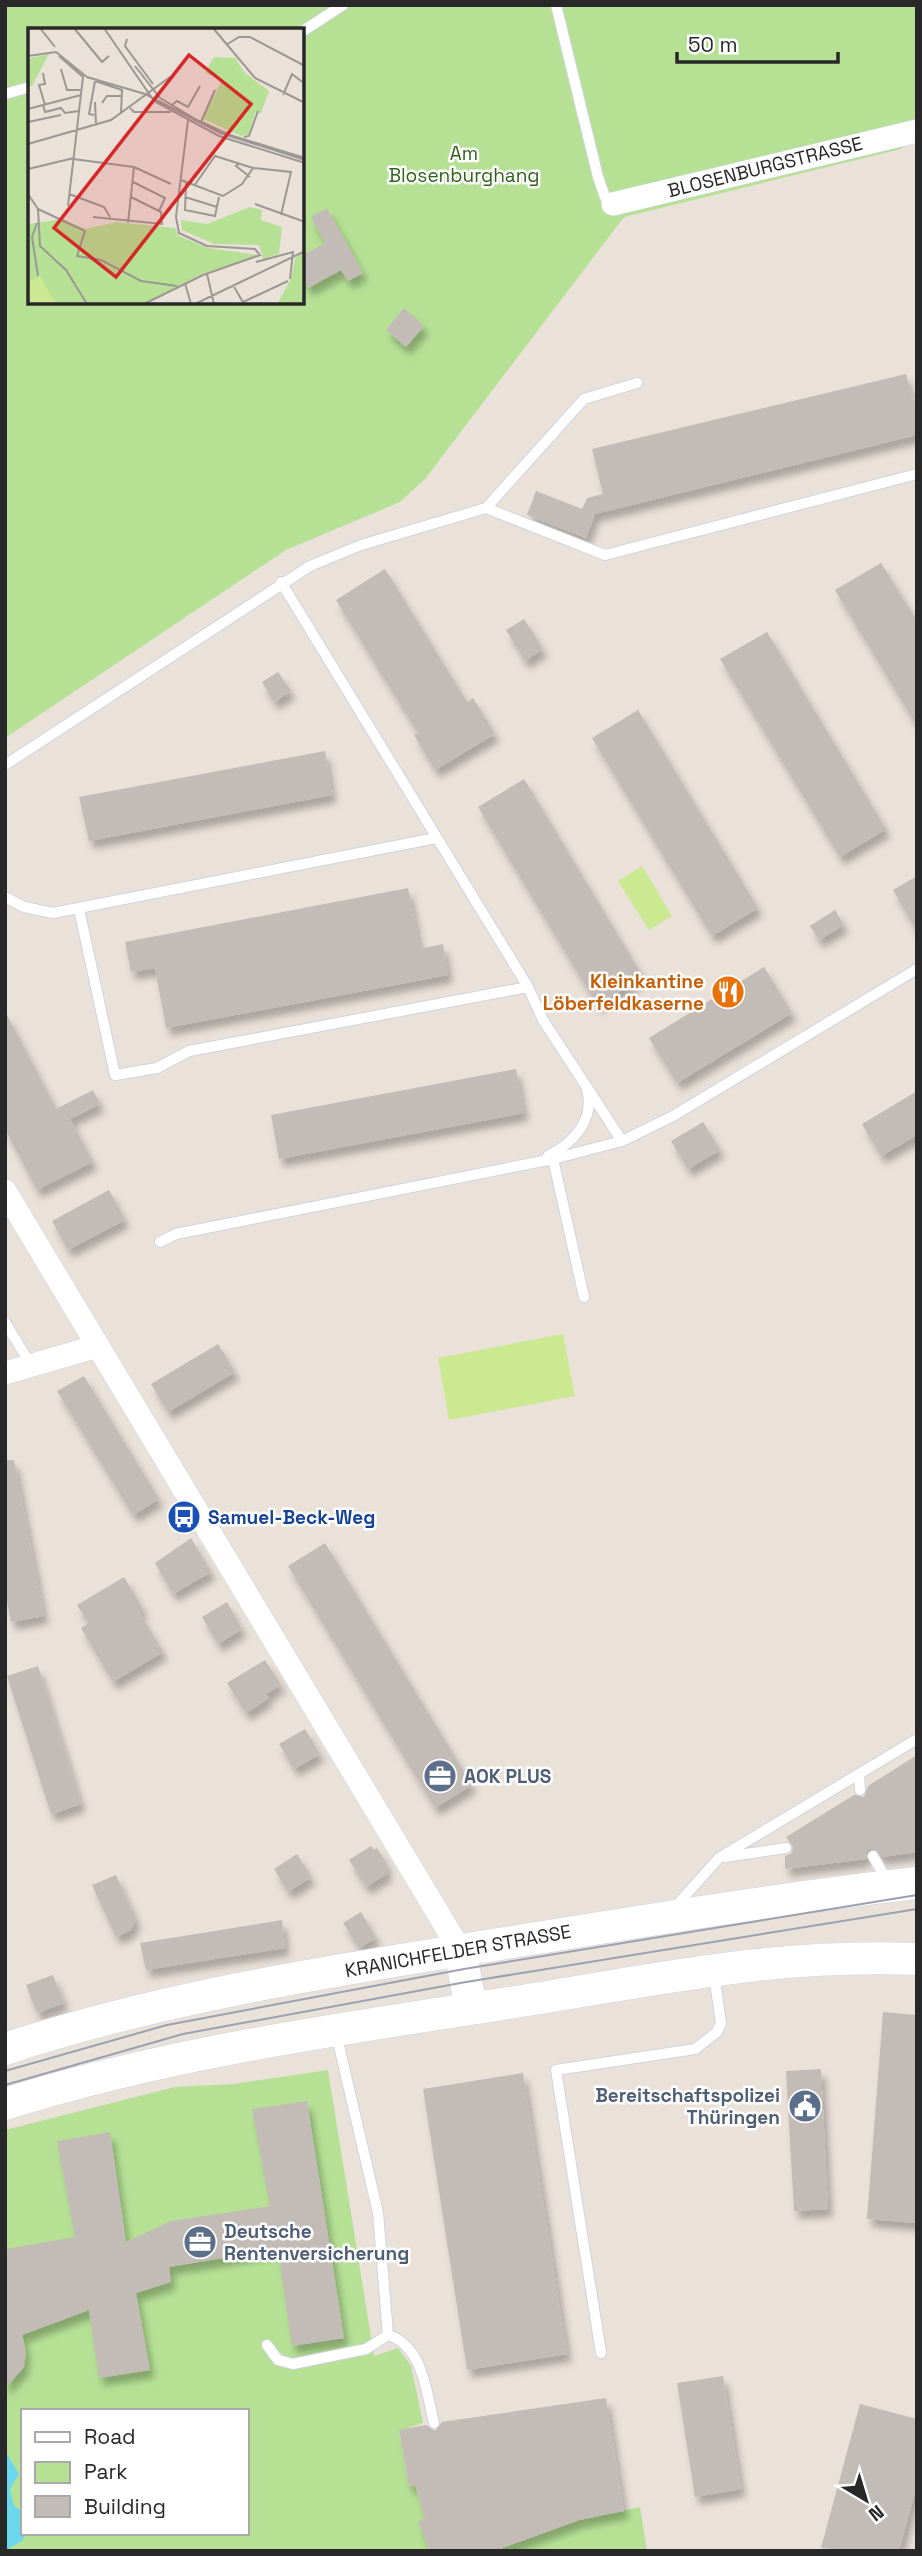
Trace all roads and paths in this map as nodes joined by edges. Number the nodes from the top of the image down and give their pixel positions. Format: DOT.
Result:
graph roads {
  1 [pos="343,5"];
  2 [pos="556,5"];
  3 [pos="304,30"];
  4 [pos="28,88"];
  5 [pos="5,94"];
  6 [pos="917,131"];
  7 [pos="613,204"];
  8 [pos="637,383"];
  9 [pos="917,474"];
  10 [pos="486,508"];
  11 [pos="281,582"];
  12 [pos="5,765"];
  13 [pos="436,838"];
  14 [pos="5,897"];
  15 [pos="79,909"];
  16 [pos="917,969"];
  17 [pos="528,987"];
  18 [pos="584,1079"];
  19 [pos="622,1141"];
  20 [pos="553,1159"];
  21 [pos="536,1163"];
  22 [pos="5,1191"];
  23 [pos="160,1242"];
  24 [pos="584,1297"];
  25 [pos="5,1322"];
  26 [pos="98,1346"];
  27 [pos="31,1365"];
  28 [pos="5,1373"];
  29 [pos="917,1739"];
  30 [pos="859,1774"];
  31 [pos="860,1790"];
  32 [pos="786,1848"];
  33 [pos="873,1856"];
  34 [pos="719,1858"];
  35 [pos="904,1884"];
  36 [pos="667,1916"];
  37 [pos="460,1950"];
  38 [pos="917,1959"];
  39 [pos="713,1968"];
  40 [pos="471,2008"];
  41 [pos="335,2031"];
  42 [pos="5,2049"];
  43 [pos="5,2104"];
  44 [pos="388,2335"];
  45 [pos="267,2345"];
  46 [pos="601,2353"];
  47 [pos="434,2423"];
  1 -- 3 [label="lane"];
  2 -- 7 [label="lane"];
  4 -- 5 [label="lane"];
  6 -- 7 [label="street, BLOSENBURGSTRASSE"];
  8 -- 10 [label="lane"];
  9 -- 10 [label="lane"];
  10 -- 11 [label="lane"];
  11 -- 12 [label="lane"];
  11 -- 13 [label="lane"];
  13 -- 15 [label="lane"];
  13 -- 17 [label="lane"];
  14 -- 15 [label="lane"];
  15 -- 17 [label="lane"];
  16 -- 19 [label="lane"];
  17 -- 18 [label="lane"];
  18 -- 19 [label="lane"];
  18 -- 21 [label="lane"];
  19 -- 20 [label="lane"];
  20 -- 21 [label="lane"];
  20 -- 24 [label="lane"];
  21 -- 23 [label="lane"];
  22 -- 26 [label="street"];
  25 -- 27 [label="lane"];
  26 -- 27 [label="street"];
  26 -- 37 [label="street"];
  27 -- 28 [label="street"];
  29 -- 30 [label="lane"];
  30 -- 31 [label="lane"];
  30 -- 34 [label="lane"];
  32 -- 34 [label="lane"];
  33 -- 35 [label="lane"];
  34 -- 36 [label="lane"];
  35 -- 36 [label="main road, KRANICHFELDER STRASSE"];
  36 -- 37 [label="main road, KRANICHFELDER STRASSE"];
  37 -- 40 [label="main road"];
  37 -- 42 [label="main road, KRANICHFELDER STRASSE"];
  38 -- 39 [label="main road"];
  39 -- 40 [label="main road"];
  39 -- 46 [label="lane"];
  40 -- 41 [label="main road"];
  41 -- 43 [label="main road"];
  41 -- 44 [label="lane"];
  44 -- 45 [label="lane"];
  44 -- 47 [label="lane"];
}
